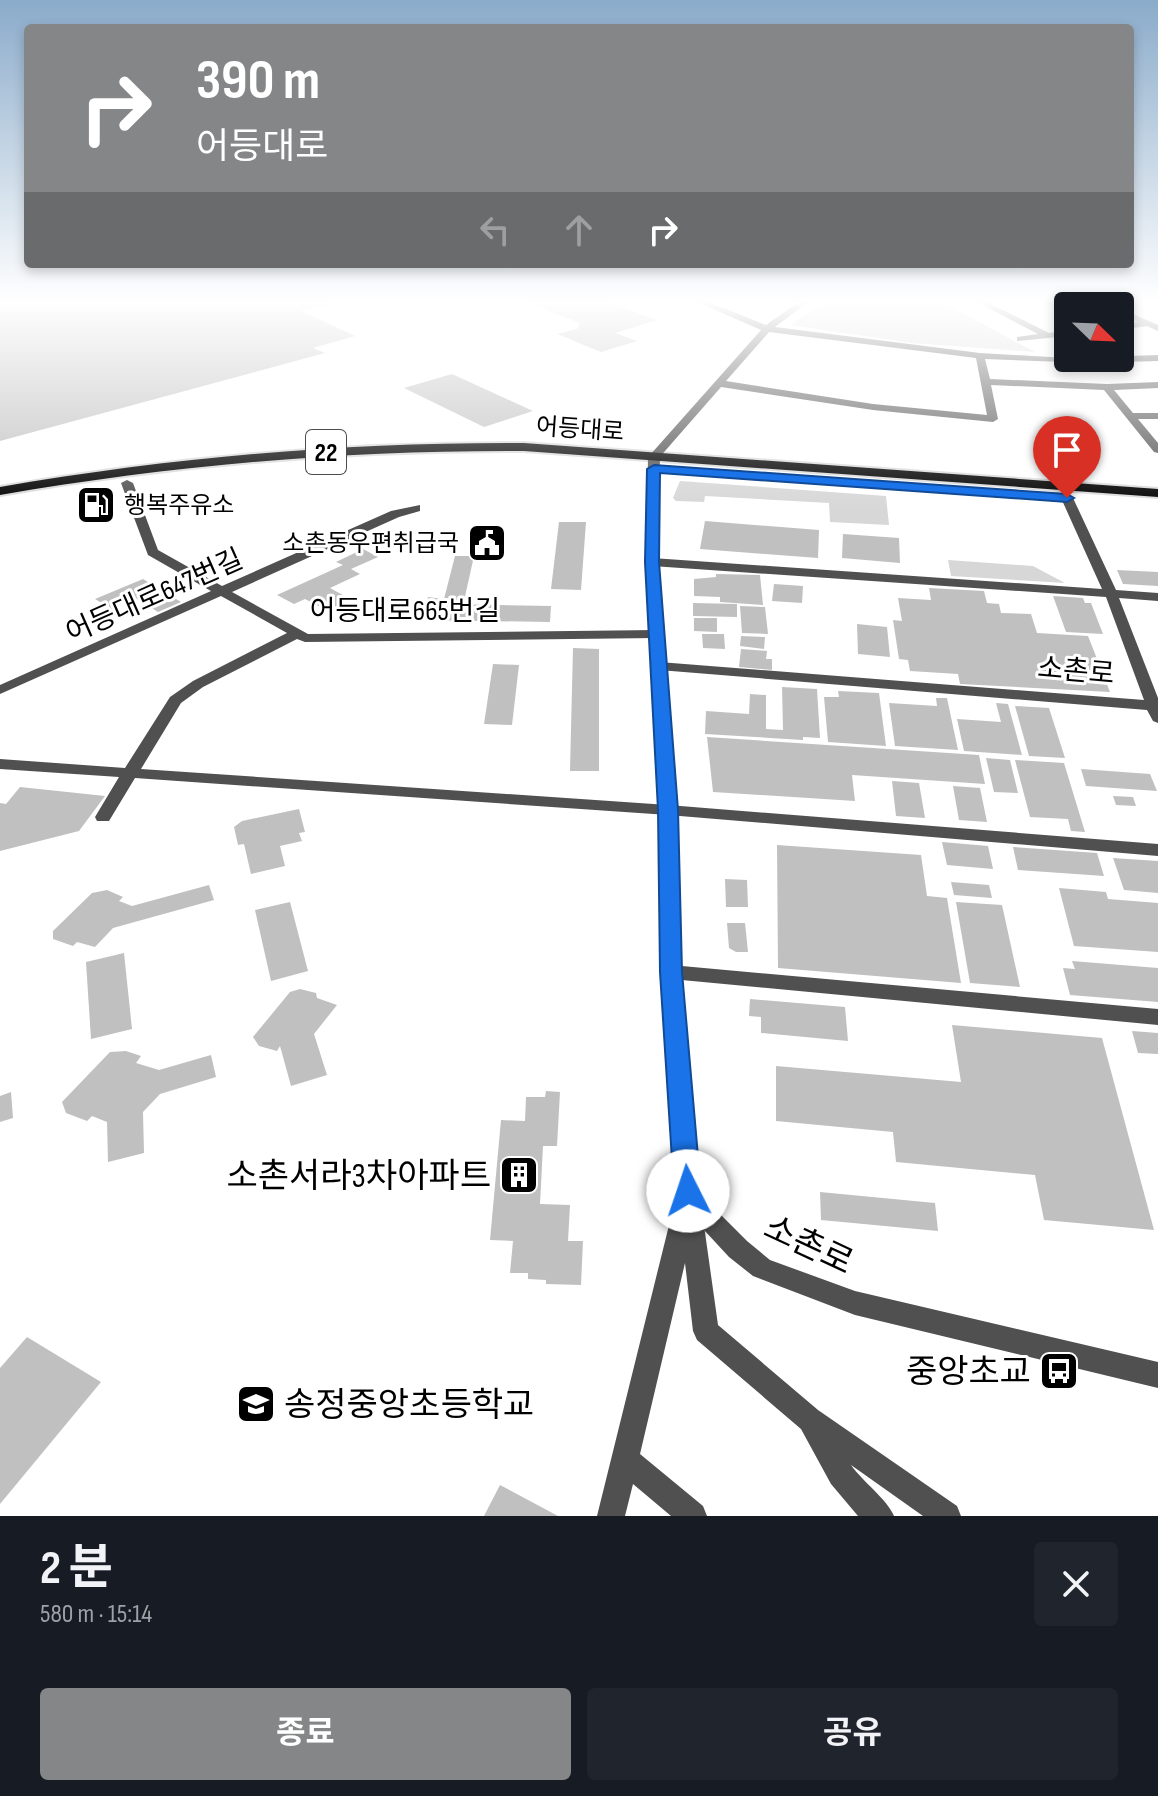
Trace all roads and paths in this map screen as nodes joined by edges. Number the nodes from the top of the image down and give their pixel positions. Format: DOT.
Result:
graph roads {
  1 [pos="729,370"];
  2 [pos="983,370"];
  3 [pos="986,382"];
  4 [pos="717,383"];
  5 [pos="1158,385"];
  6 [pos="1107,387"];
  7 [pos="1132,416"];
  8 [pos="1158,416"];
  9 [pos="1158,450"];
  10 [pos="654,463"];
  11 [pos="127,483"];
  12 [pos="0,491"];
  13 [pos="1158,493"];
  14 [pos="1067,498"];
  15 [pos="0,501"];
  16 [pos="1158,505"];
  17 [pos="416,508"];
  18 [pos="652,562"];
  19 [pos="221,591"];
  20 [pos="1111,594"];
  21 [pos="1158,597"];
  22 [pos="296,634"];
  23 [pos="656,634"];
  24 [pos="659,666"];
  25 [pos="0,690"];
  26 [pos="1157,710"];
  27 [pos="0,764"];
  28 [pos="128,774"];
  29 [pos="668,810"];
  30 [pos="103,817"];
  31 [pos="1158,850"];
  32 [pos="671,972"];
  33 [pos="1158,1017"];
  34 [pos="688,1197"];
  35 [pos="1158,1375"];
  36 [pos="809,1419"];
  37 [pos="626,1460"];
  38 [pos="611,1516"];
  39 [pos="693,1516"];
  40 [pos="880,1516"];
  41 [pos="947,1516"];
  1 -- 4 [label="street"];
  2 -- 3 [label="street"];
  3 -- 4 [label="street"];
  3 -- 6 [label="street"];
  4 -- 10 [label="street"];
  5 -- 6 [label="street"];
  6 -- 7 [label="street"];
  7 -- 8 [label="street"];
  7 -- 9 [label="street"];
  10 -- 11 [label="main road, 어등대로 / 22"];
  10 -- 12 [label="main road, 어등대로 / 22"];
  10 -- 13 [label="main road, 어등대로 / 22"];
  10 -- 14 [label="main road, 어등대로 / 22"];
  10 -- 18 [label="street"];
  11 -- 15 [label="main road, 어등대로 / 22"];
  11 -- 19 [label="street, 어등대로665번길"];
  14 -- 16 [label="main road, 어등대로 / 22"];
  14 -- 20 [label="street"];
  17 -- 19 [label="street, 어등대로647번길"];
  18 -- 20 [label="street"];
  18 -- 23 [label="street"];
  19 -- 22 [label="street, 어등대로665번길"];
  19 -- 25 [label="street, 어등대로647번길"];
  20 -- 21 [label="street"];
  20 -- 26 [label="street"];
  22 -- 23 [label="street, 어등대로665번길"];
  22 -- 28 [label="street"];
  23 -- 24 [label="street"];
  24 -- 26 [label="street, 소촌로"];
  24 -- 29 [label="street"];
  27 -- 28 [label="street"];
  28 -- 29 [label="street"];
  28 -- 30 [label="street"];
  29 -- 31 [label="street"];
  29 -- 32 [label="street"];
  32 -- 33 [label="street"];
  32 -- 34 [label="street"];
  34 -- 35 [label="street, 소촌로"];
  34 -- 36 [label="street"];
  34 -- 37 [label="street"];
  36 -- 40 [label="street"];
  36 -- 41 [label="street"];
  37 -- 38 [label="street"];
  37 -- 39 [label="street"];
}
